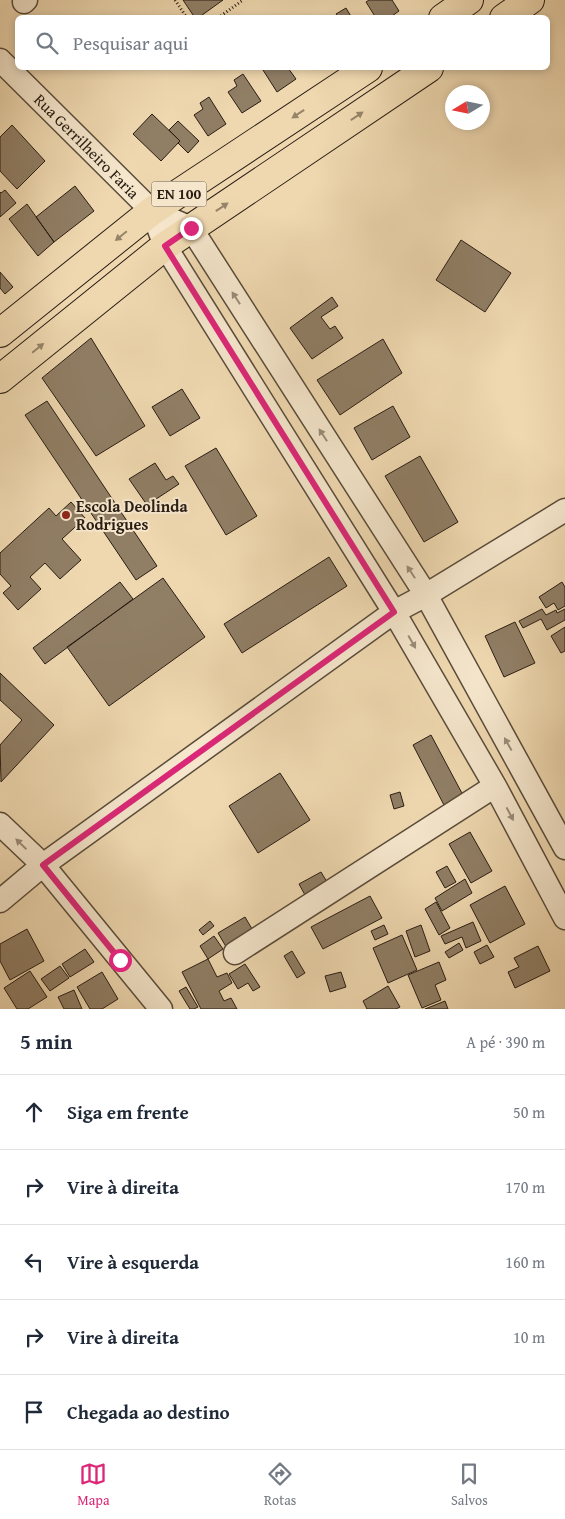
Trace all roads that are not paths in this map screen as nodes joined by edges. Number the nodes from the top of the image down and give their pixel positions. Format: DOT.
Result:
graph roads {
  1 [pos="469,0"];
  2 [pos="530,0"];
  3 [pos="447,15"];
  4 [pos="508,15"];
  5 [pos="0,60"];
  6 [pos="365,70"];
  7 [pos="427,70"];
  8 [pos="152,212"];
  9 [pos="191,228"];
  10 [pos="165,246"];
  11 [pos="0,333"];
  12 [pos="0,379"];
  13 [pos="565,510"];
  14 [pos="426,595"];
  15 [pos="394,612"];
  16 [pos="495,786"];
  17 [pos="0,824"];
  18 [pos="565,848"];
  19 [pos="43,865"];
  20 [pos="0,900"];
  21 [pos="565,918"];
  22 [pos="235,953"];
  23 [pos="161,1009"];
  1 -- 3 [label="main road"];
  2 -- 4 [label="main road"];
  5 -- 8 [label="street, Rua Gerrilheiro Faria"];
  6 -- 8 [label="main road, EN 100, one-way"];
  9 -- 7 [label="main road, EN 100, one-way"];
  8 -- 9 [label="street"];
  8 -- 10 [label="street"];
  8 -- 11 [label="main road, EN 100, one-way"];
  9 -- 10 [label="main road, EN 100"];
  14 -- 9 [label="street, one-way"];
  12 -- 10 [label="main road, EN 100, one-way"];
  10 -- 15 [label="street"];
  13 -- 14 [label="street"];
  14 -- 15 [label="street"];
  18 -- 14 [label="street, one-way"];
  15 -- 16 [label="street, one-way"];
  15 -- 19 [label="street"];
  16 -- 21 [label="street, one-way"];
  16 -- 22 [label="street"];
  19 -- 17 [label="street, one-way"];
  19 -- 20 [label="street"];
  19 -- 23 [label="street"];
}
